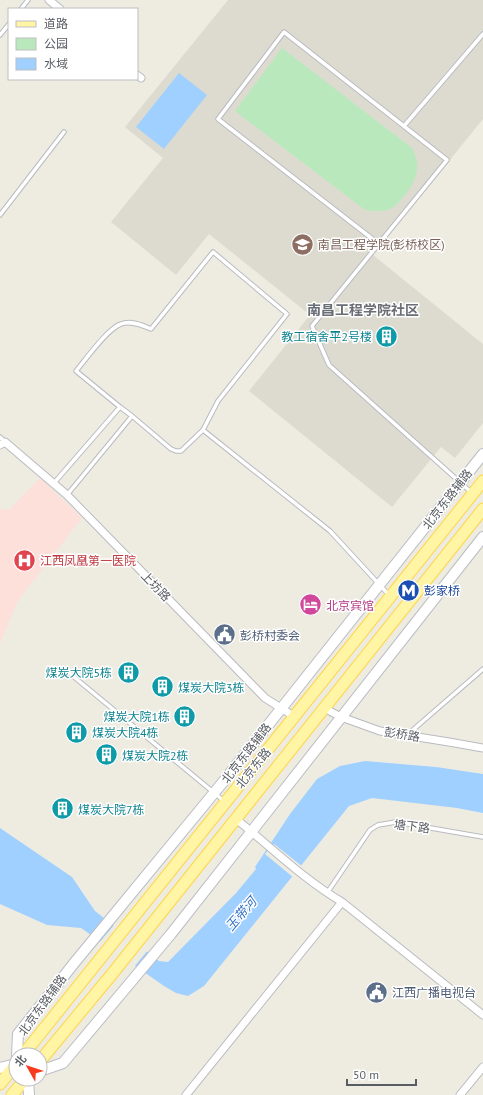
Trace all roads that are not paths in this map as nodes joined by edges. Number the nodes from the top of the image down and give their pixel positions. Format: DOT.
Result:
graph roads {
  1 [pos="28,0"];
  2 [pos="49,0"];
  3 [pos="22,8"];
  4 [pos="59,8"];
  5 [pos="8,25"];
  6 [pos="483,34"];
  7 [pos="0,35"];
  8 [pos="404,126"];
  9 [pos="64,132"];
  10 [pos="0,215"];
  11 [pos="379,244"];
  12 [pos="120,407"];
  13 [pos="132,416"];
  14 [pos="203,430"];
  15 [pos="2,442"];
  16 [pos="483,454"];
  17 [pos="483,481"];
  18 [pos="54,483"];
  19 [pos="460,483"];
  20 [pos="473,494"];
  21 [pos="67,495"];
  22 [pos="483,509"];
  23 [pos="483,537"];
  24 [pos="380,584"];
  25 [pos="391,597"];
  26 [pos="483,669"];
  27 [pos="68,672"];
  28 [pos="281,708"];
  29 [pos="324,708"];
  30 [pos="295,717"];
  31 [pos="341,717"];
  32 [pos="407,735"];
  33 [pos="483,748"];
  34 [pos="214,793"];
  35 [pos="226,802"];
  36 [pos="236,820"];
  37 [pos="251,832"];
  38 [pos="483,837"];
  39 [pos="327,893"];
  40 [pos="342,902"];
  41 [pos="483,1015"];
  42 [pos="17,1047"];
  43 [pos="29,1047"];
  44 [pos="48,1050"];
  45 [pos="483,1067"];
  46 [pos="48,1068"];
  47 [pos="8,1074"];
  48 [pos="0,1084"];
  49 [pos="18,1087"];
  50 [pos="12,1095"];
  51 [pos="186,1095"];
  52 [pos="460,1095"];
  1 -- 3 [label="lane"];
  2 -- 4 [label="street"];
  5 -- 7 [label="lane"];
  6 -- 8 [label="lane"];
  8 -- 11 [label="lane"];
  8 -- 11 [label="lane"];
  9 -- 10 [label="lane"];
  11 -- 19 [label="lane"];
  12 -- 13 [label="lane"];
  12 -- 14 [label="lane"];
  12 -- 18 [label="lane"];
  13 -- 14 [label="lane"];
  13 -- 21 [label="lane"];
  14 -- 24 [label="lane"];
  15 -- 18 [label="street, 上坊路"];
  16 -- 19 [label="main road, 北京东路辅路"];
  17 -- 20 [label="main road, 北京东路"];
  18 -- 21 [label="street, 上坊路"];
  19 -- 20 [label="lane"];
  19 -- 24 [label="main road, 北京东路辅路"];
  20 -- 25 [label="main road, 北京东路"];
  21 -- 28 [label="street, 上坊路"];
  22 -- 29 [label="main road, 北京东路"];
  23 -- 31 [label="main road"];
  24 -- 25 [label="lane"];
  24 -- 28 [label="main road, 北京东路辅路"];
  25 -- 30 [label="main road, 北京东路"];
  26 -- 32 [label="lane"];
  27 -- 34 [label="lane"];
  28 -- 30 [label="street, 上坊路"];
  28 -- 34 [label="main road, 北京东路辅路"];
  29 -- 31 [label="street, 彭桥路"];
  29 -- 36 [label="main road, 北京东路"];
  30 -- 35 [label="main road, 北京东路"];
  31 -- 32 [label="street, 彭桥路"];
  31 -- 37 [label="main road"];
  32 -- 33 [label="street, 彭桥路"];
  34 -- 35 [label="lane"];
  34 -- 42 [label="main road, 北京东路辅路"];
  35 -- 43 [label="main road, 北京东路"];
  36 -- 37 [label="street"];
  36 -- 44 [label="main road, 北京东路"];
  37 -- 39 [label="street"];
  37 -- 46 [label="main road"];
  38 -- 39 [label="lane, 塘下路"];
  39 -- 40 [label="street"];
  40 -- 41 [label="street"];
  40 -- 51 [label="street"];
  45 -- 52 [label="street"];
  47 -- 48 [label="main road"];
  49 -- 50 [label="main road"];
}
